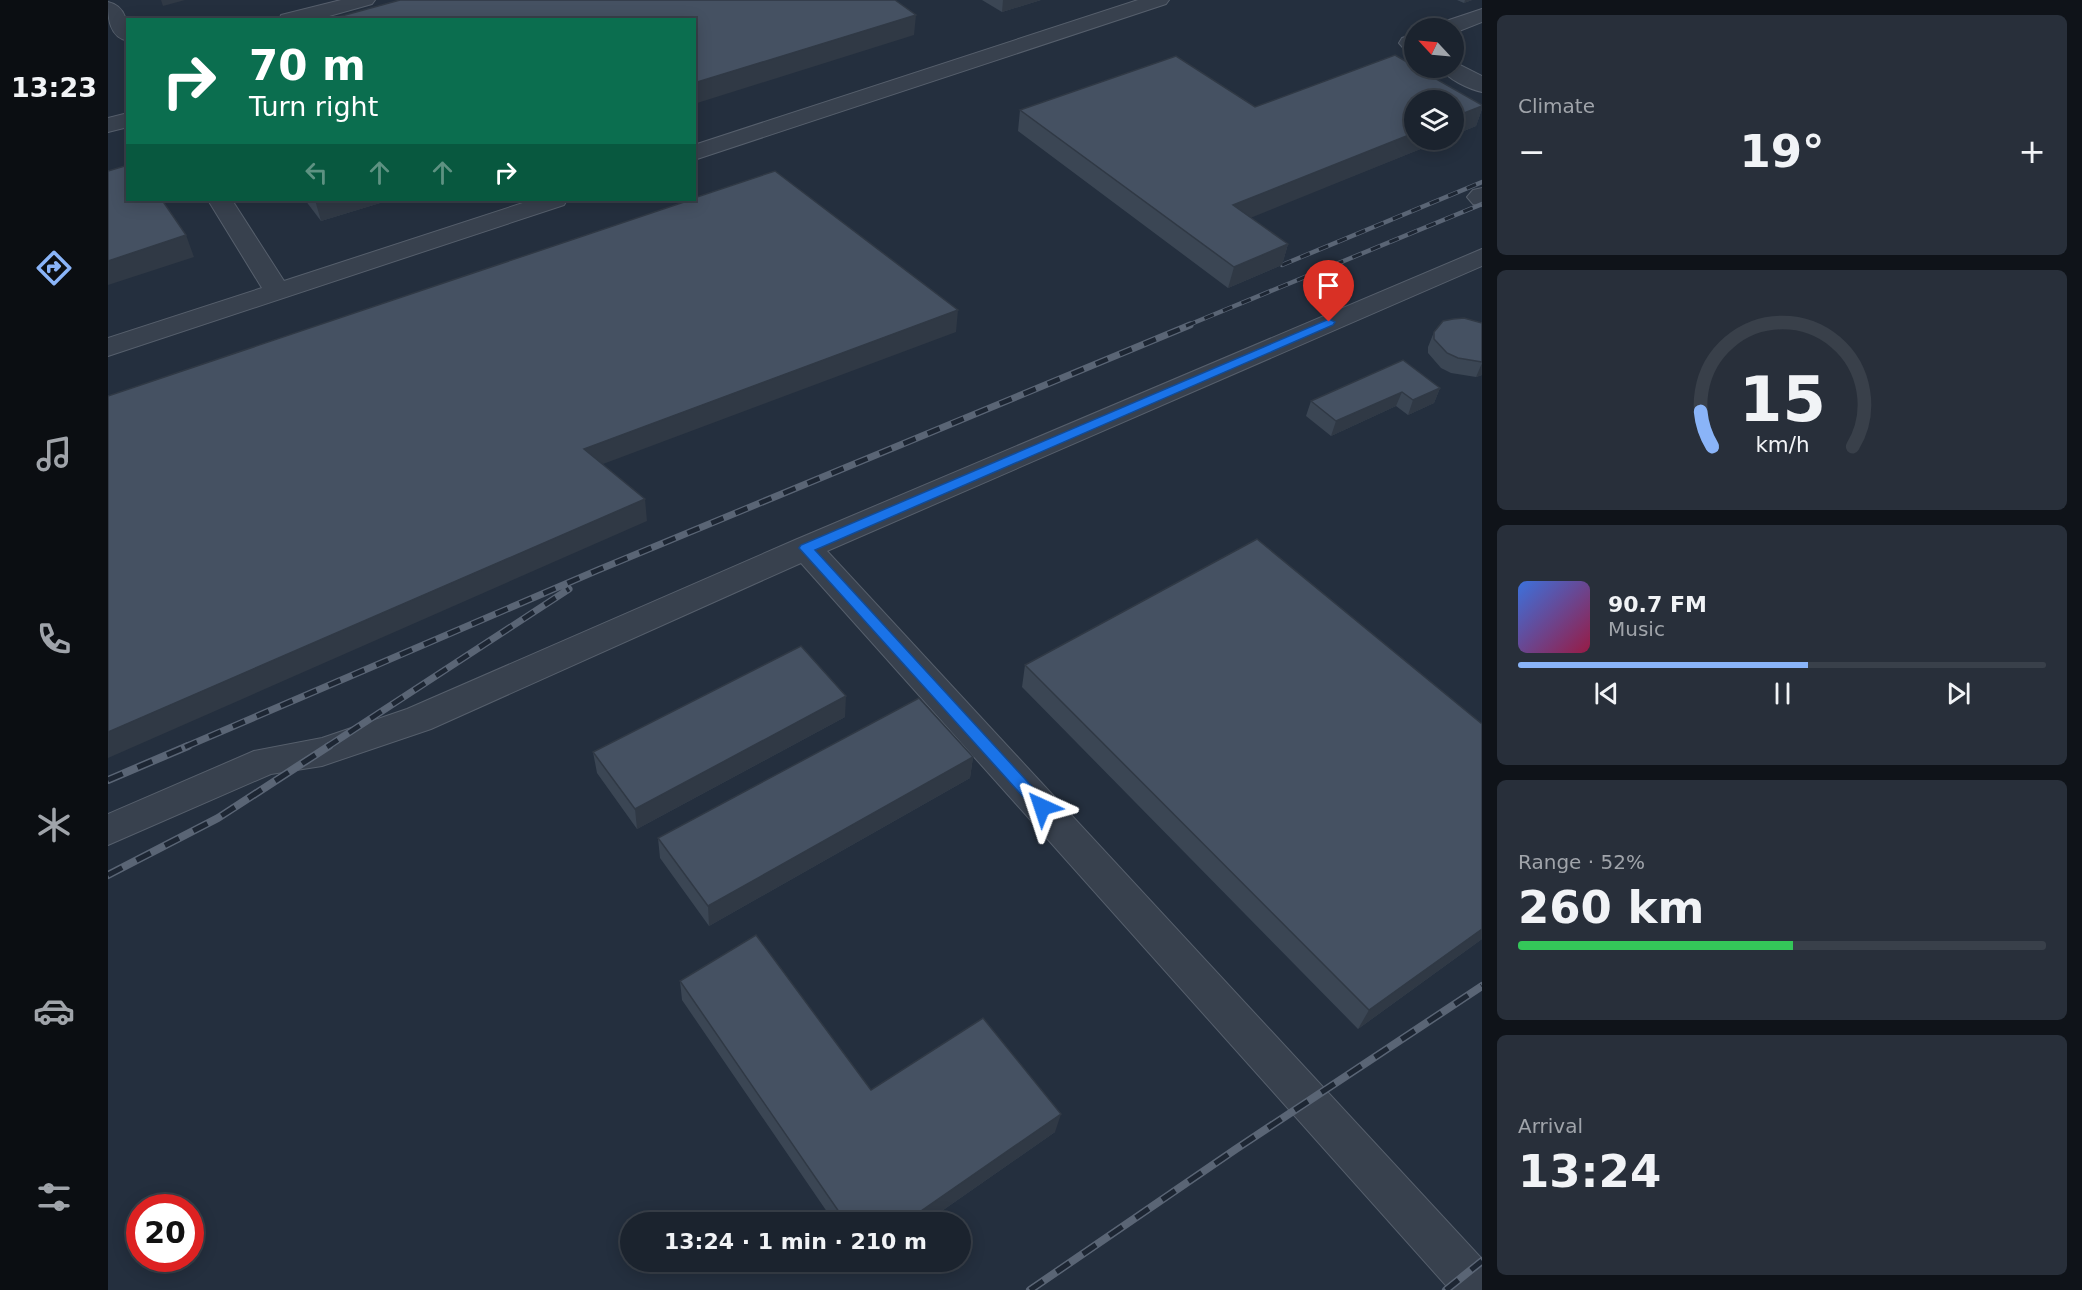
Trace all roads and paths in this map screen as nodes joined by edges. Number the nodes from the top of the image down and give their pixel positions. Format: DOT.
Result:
graph roads {
  1 [pos="365,0"];
  2 [pos="1159,0"];
  3 [pos="108,8"];
  4 [pos="1482,15"];
  5 [pos="297,18"];
  6 [pos="1464,22"];
  7 [pos="126,32"];
  8 [pos="1464,75"];
  9 [pos="1482,85"];
  10 [pos="126,120"];
  11 [pos="108,125"];
  12 [pos="696,152"];
  13 [pos="221,201"];
  14 [pos="552,201"];
  15 [pos="1482,257"];
  16 [pos="277,291"];
  17 [pos="108,347"];
  18 [pos="806,548"];
  19 [pos="108,830"];
  20 [pos="1480,1290"];
  1 -- 5 [label="lane"];
  2 -- 12 [label="lane"];
  3 -- 7 [label="lane"];
  4 -- 6 [label="lane"];
  8 -- 9 [label="lane"];
  10 -- 11 [label="lane"];
  13 -- 16 [label="lane"];
  14 -- 16 [label="lane"];
  15 -- 18 [label="lane"];
  16 -- 17 [label="lane"];
  18 -- 19 [label="lane"];
  18 -- 20 [label="lane"];
}
